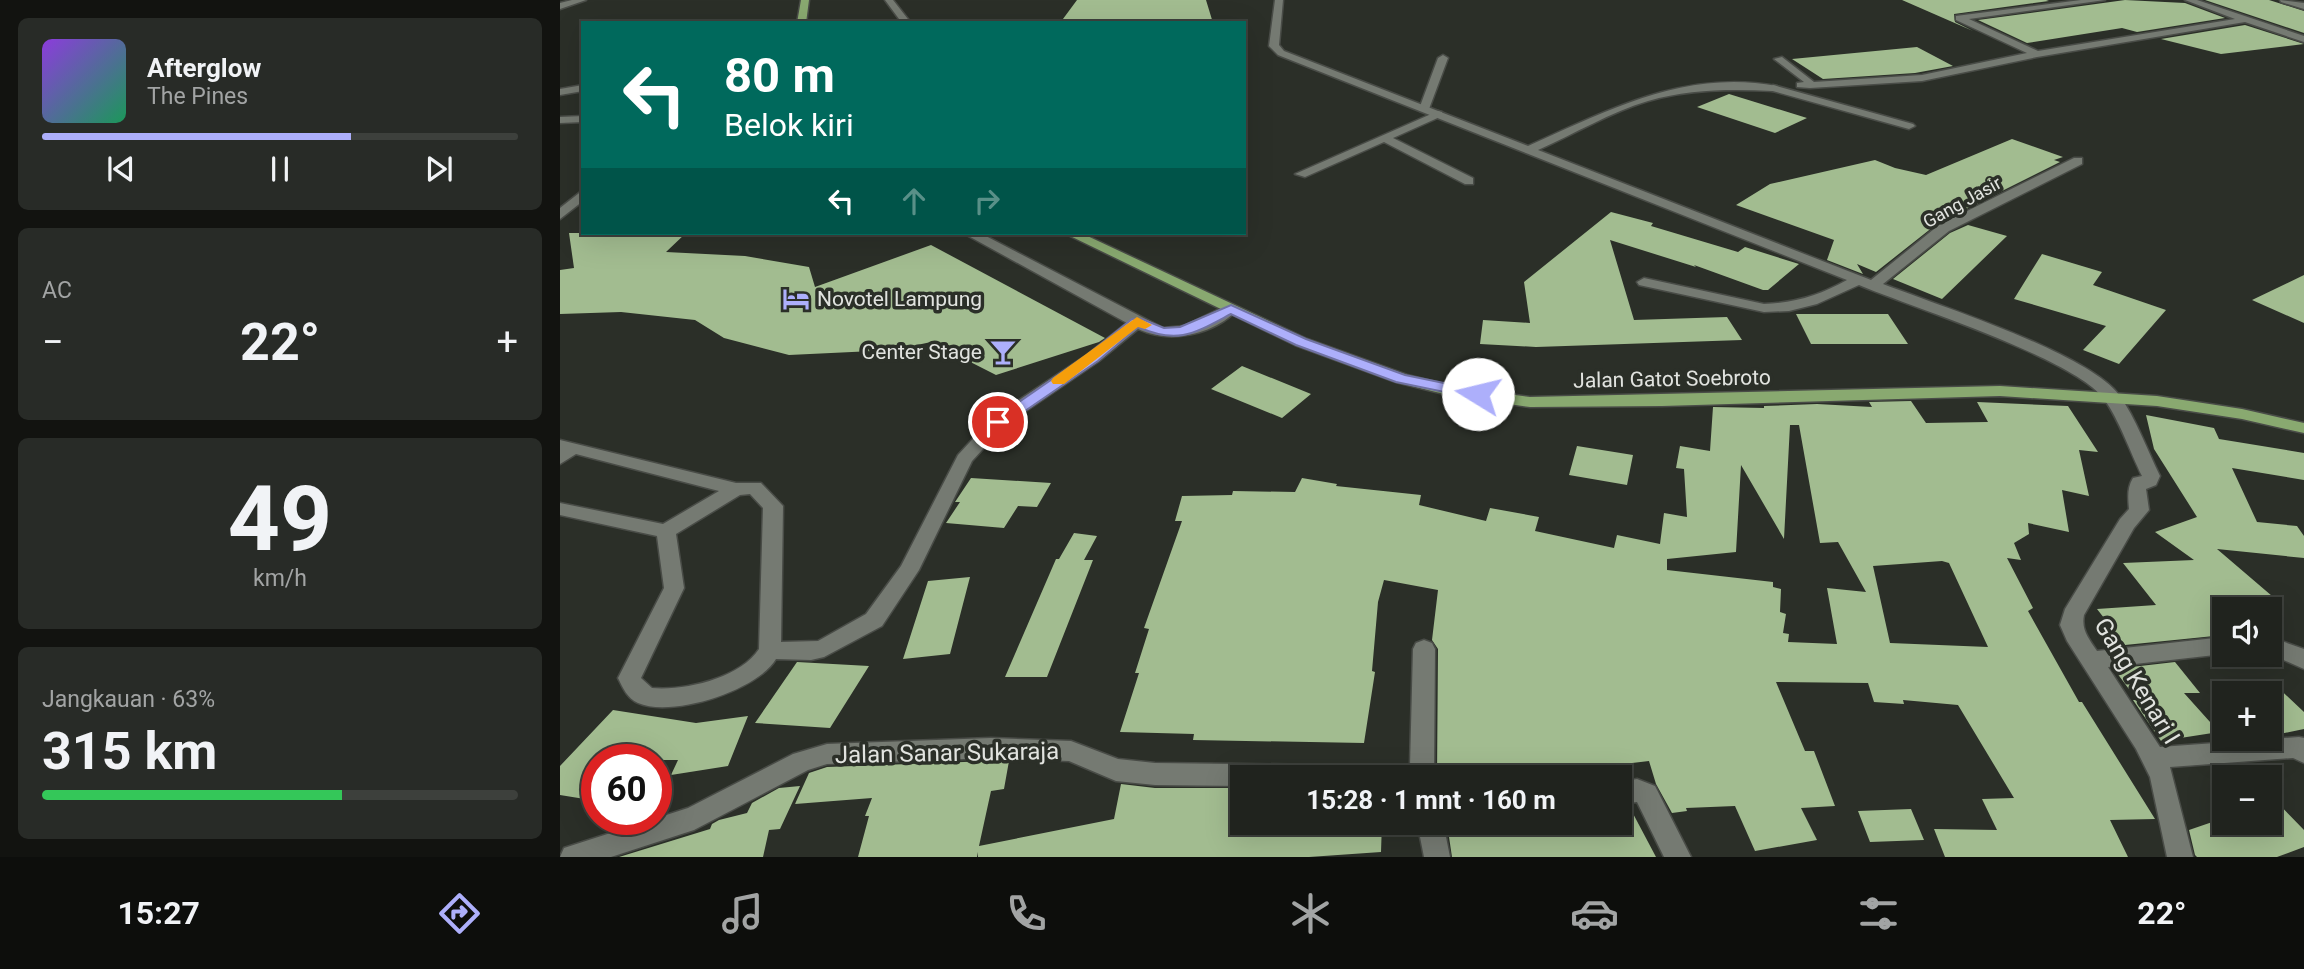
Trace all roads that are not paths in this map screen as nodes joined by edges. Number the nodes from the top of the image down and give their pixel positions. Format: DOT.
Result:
graph roads {
  1 [pos="582,0"];
  2 [pos="805,0"];
  3 [pos="889,0"];
  4 [pos="1279,0"];
  5 [pos="2101,0"];
  6 [pos="2189,0"];
  7 [pos="2284,0"];
  8 [pos="560,6"];
  9 [pos="2304,6"];
  10 [pos="2243,20"];
  11 [pos="801,21"];
  12 [pos="905,21"];
  13 [pos="2304,39"];
  14 [pos="2037,54"];
  15 [pos="1443,58"];
  16 [pos="1779,59"];
  17 [pos="1811,85"];
  18 [pos="581,88"];
  19 [pos="1773,88"];
  20 [pos="560,92"];
  21 [pos="1424,109"];
  22 [pos="1438,114"];
  23 [pos="581,119"];
  24 [pos="560,120"];
  25 [pos="1909,126"];
  26 [pos="1385,138"];
  27 [pos="1529,150"];
  28 [pos="2078,161"];
  29 [pos="1301,174"];
  30 [pos="1469,181"];
  31 [pos="581,196"];
  32 [pos="560,215"];
  33 [pos="974,235"];
  34 [pos="1075,235"];
  35 [pos="1856,281"];
  36 [pos="1644,282"];
  37 [pos="1871,287"];
  38 [pos="1231,309"];
  39 [pos="1137,322"];
  40 [pos="2112,397"];
  41 [pos="2304,428"];
  42 [pos="564,451"];
  43 [pos="736,489"];
  44 [pos="560,509"];
  45 [pos="666,531"];
  46 [pos="2212,646"];
  47 [pos="1424,649"];
  48 [pos="2282,649"];
  49 [pos="770,650"];
  50 [pos="2091,660"];
  51 [pos="2304,660"];
  52 [pos="2304,752"];
  53 [pos="2153,758"];
  54 [pos="1422,765"];
  55 [pos="1230,775"];
  56 [pos="1632,791"];
  57 [pos="1433,835"];
  58 [pos="573,857"];
  59 [pos="1437,857"];
  60 [pos="1678,857"];
  61 [pos="2180,857"];
  1 -- 8 [label="street"];
  2 -- 11 [label="main road"];
  3 -- 12 [label="street"];
  4 -- 21 [label="street"];
  5 -- 14 [label="street"];
  6 -- 10 [label="street"];
  7 -- 9 [label="street"];
  10 -- 13 [label="street"];
  10 -- 14 [label="street"];
  14 -- 17 [label="street"];
  15 -- 21 [label="street"];
  16 -- 17 [label="street"];
  17 -- 19 [label="street"];
  18 -- 20 [label="street"];
  19 -- 25 [label="street"];
  19 -- 27 [label="street"];
  21 -- 22 [label="street"];
  22 -- 26 [label="street"];
  22 -- 27 [label="street"];
  23 -- 24 [label="street"];
  26 -- 29 [label="street"];
  26 -- 30 [label="street"];
  27 -- 35 [label="street"];
  28 -- 37 [label="street, Gang Jasir"];
  31 -- 32 [label="street"];
  33 -- 39 [label="street"];
  34 -- 38 [label="main road, Jalan Gatot Soebroto"];
  35 -- 36 [label="street"];
  35 -- 37 [label="street"];
  37 -- 40 [label="street"];
  38 -- 39 [label="street"];
  38 -- 40 [label="main road, Jalan Gatot Soebroto"];
  39 -- 49 [label="street"];
  40 -- 41 [label="main road, Jalan Gatot Soebroto"];
  40 -- 50 [label="street, Gang Kenari I"];
  42 -- 43 [label="street"];
  43 -- 45 [label="street"];
  43 -- 49 [label="street"];
  44 -- 45 [label="street"];
  45 -- 49 [label="street"];
  46 -- 50 [label="street"];
  47 -- 54 [label="street"];
  48 -- 51 [label="street"];
  50 -- 53 [label="street, Gang Kenari I"];
  52 -- 53 [label="street"];
  53 -- 61 [label="street, Gang Kenari I"];
  55 -- 58 [label="street, Jalan Sanar Sukaraja"];
  56 -- 60 [label="street"];
  57 -- 59 [label="street"];
}
